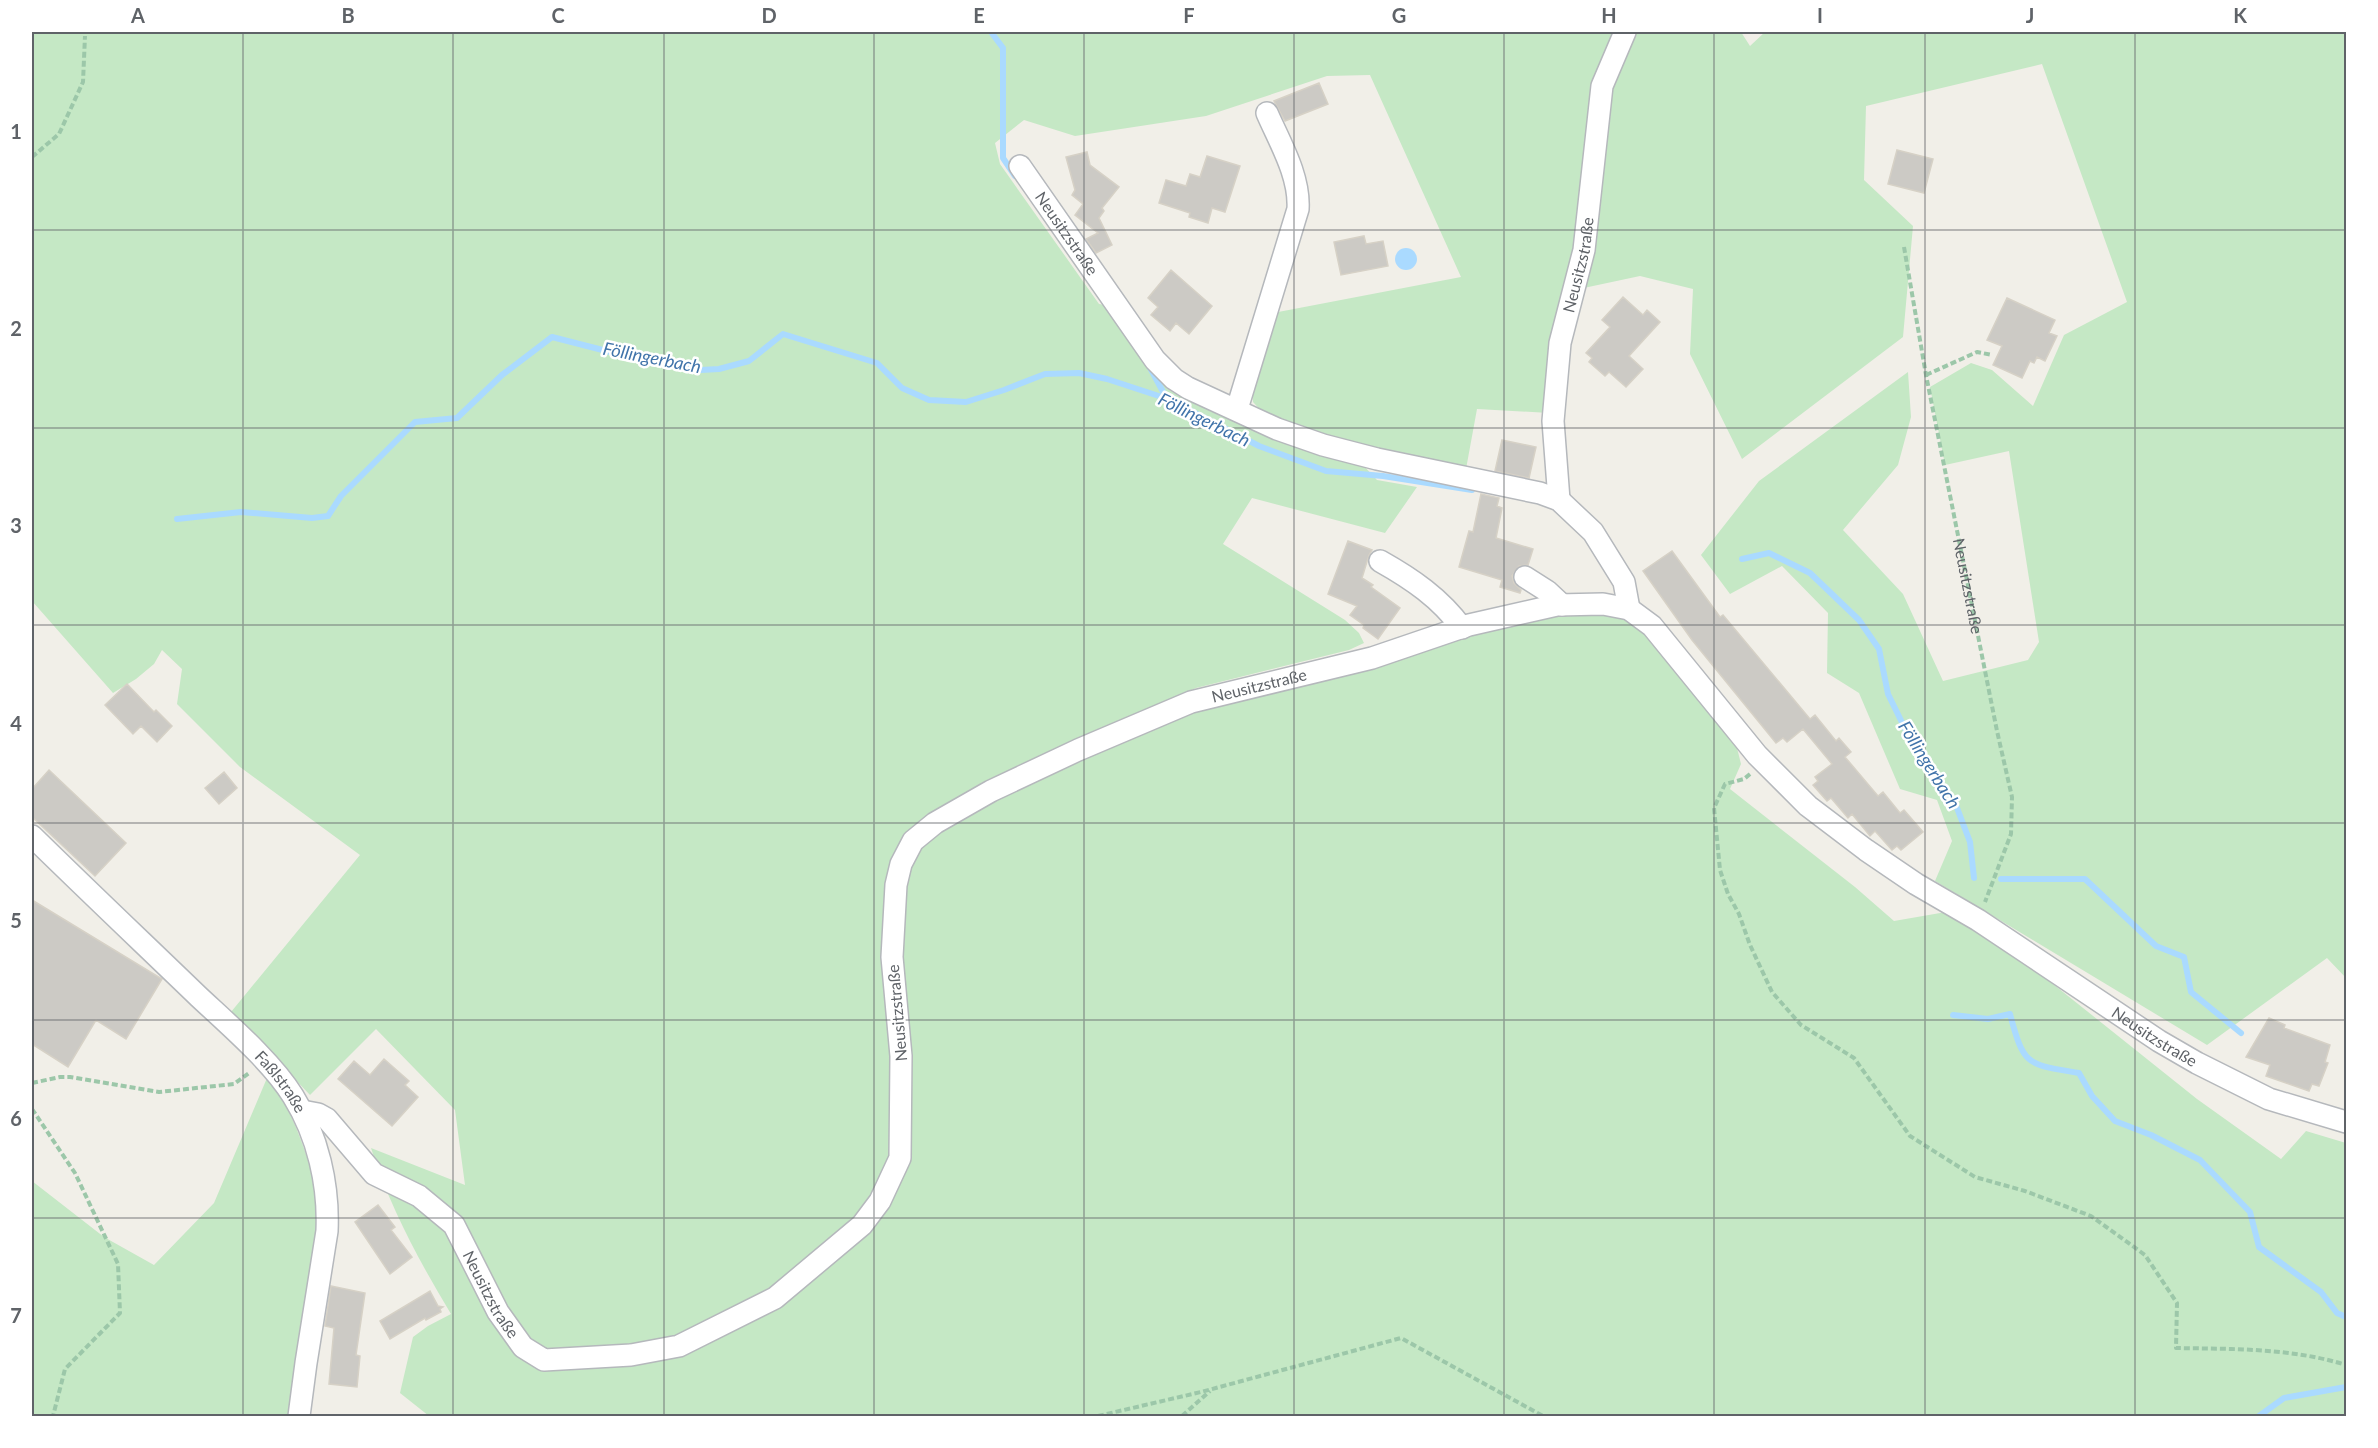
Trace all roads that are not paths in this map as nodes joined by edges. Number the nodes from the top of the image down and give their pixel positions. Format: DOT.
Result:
graph roads {
  1 [pos="1625,32"];
  2 [pos="1267,113"];
  3 [pos="1020,166"];
  4 [pos="1237,409"];
  5 [pos="1558,500"];
  6 [pos="1380,561"];
  7 [pos="1525,577"];
  8 [pos="1562,604"];
  9 [pos="1629,609"];
  10 [pos="1462,628"];
  11 [pos="32,836"];
  12 [pos="302,1112"];
  13 [pos="2346,1122"];
  14 [pos="299,1416"];
  1 -- 5 [label="street, Neusitzstraße"];
  2 -- 4 [label="street"];
  3 -- 4 [label="street, Neusitzstraße"];
  4 -- 5 [label="street, Neusitzstraße"];
  5 -- 9 [label="street, Neusitzstraße"];
  6 -- 10 [label="street"];
  7 -- 8 [label="street"];
  8 -- 9 [label="street, Neusitzstraße"];
  8 -- 10 [label="street, Neusitzstraße"];
  9 -- 13 [label="street, Neusitzstraße"];
  10 -- 12 [label="street, Neusitzstraße"];
  11 -- 12 [label="street, Faßlstraße"];
  12 -- 14 [label="street, Faßlstraße"];
}
